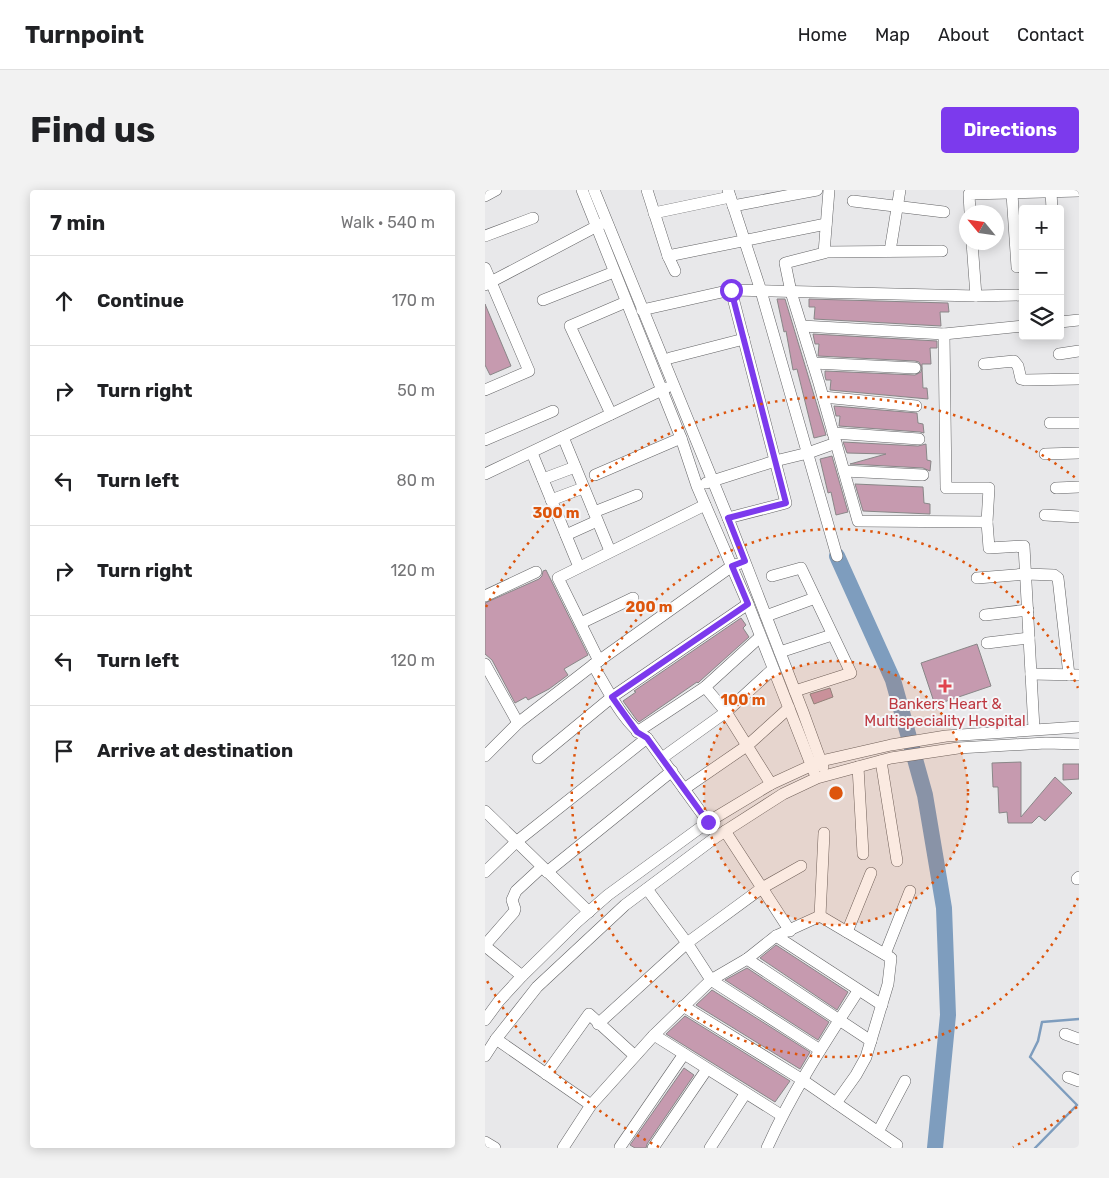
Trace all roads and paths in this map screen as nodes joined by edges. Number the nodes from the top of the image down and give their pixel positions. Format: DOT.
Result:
graph roads {
  1 [pos="496,190"];
  2 [pos="582,190"];
  3 [pos="594,190"];
  4 [pos="647,190"];
  5 [pos="817,190"];
  6 [pos="829,190"];
  7 [pos="900,190"];
  8 [pos="1079,191"];
  9 [pos="1051,192"];
  10 [pos="1012,194"];
  11 [pos="485,196"];
  12 [pos="730,198"];
  13 [pos="853,201"];
  14 [pos="970,205"];
  15 [pos="1052,205"];
  16 [pos="898,206"];
  17 [pos="944,212"];
  18 [pos="654,213"];
  19 [pos="533,218"];
  20 [pos="607,222"];
  21 [pos="826,224"];
  22 [pos="596,227"];
  23 [pos="485,236"];
  24 [pos="745,242"];
  25 [pos="973,250"];
  26 [pos="942,251"];
  27 [pos="824,252"];
  28 [pos="890,252"];
  29 [pos="668,256"];
  30 [pos="1017,267"];
  31 [pos="485,268"];
  32 [pos="675,271"];
  33 [pos="614,272"];
  34 [pos="488,283"];
  35 [pos="731,290"];
  36 [pos="761,291"];
  37 [pos="791,292"];
  38 [pos="1019,295"];
  39 [pos="976,296"];
  40 [pos="543,300"];
  41 [pos="626,302"];
  42 [pos="642,310"];
  43 [pos="1079,320"];
  44 [pos="1064,322"];
  45 [pos="802,326"];
  46 [pos="1019,326"];
  47 [pos="944,334"];
  48 [pos="744,339"];
  49 [pos="1079,351"];
  50 [pos="1059,354"];
  51 [pos="670,358"];
  52 [pos="813,363"];
  53 [pos="984,364"];
  54 [pos="915,368"];
  55 [pos="1079,379"];
  56 [pos="673,385"];
  57 [pos="485,390"];
  58 [pos="661,390"];
  59 [pos="823,397"];
  60 [pos="916,406"];
  61 [pos="553,411"];
  62 [pos="611,414"];
  63 [pos="1079,422"];
  64 [pos="1050,423"];
  65 [pos="563,438"];
  66 [pos="681,438"];
  67 [pos="835,438"];
  68 [pos="919,439"];
  69 [pos="485,440"];
  70 [pos="532,453"];
  71 [pos="807,453"];
  72 [pos="1079,453"];
  73 [pos="1045,454"];
  74 [pos="775,461"];
  75 [pos="575,467"];
  76 [pos="844,471"];
  77 [pos="485,474"];
  78 [pos="595,475"];
  79 [pos="923,475"];
  80 [pos="543,479"];
  81 [pos="713,481"];
  82 [pos="697,486"];
  83 [pos="1079,487"];
  84 [pos="583,488"];
  85 [pos="1056,488"];
  86 [pos="637,495"];
  87 [pos="551,500"];
  88 [pos="705,505"];
  89 [pos="1045,516"];
  90 [pos="595,517"];
  91 [pos="1079,517"];
  92 [pos="728,518"];
  93 [pos="987,522"];
  94 [pos="566,535"];
  95 [pos="610,551"];
  96 [pos="837,556"];
  97 [pos="745,561"];
  98 [pos="732,566"];
  99 [pos="579,567"];
  100 [pos="537,572"];
  101 [pos="1026,574"];
  102 [pos="772,576"];
  103 [pos="977,578"];
  104 [pos="485,596"];
  105 [pos="633,598"];
  106 [pos="815,598"];
  107 [pos="748,604"];
  108 [pos="1028,610"];
  109 [pos="766,616"];
  110 [pos="985,616"];
  111 [pos="581,623"];
  112 [pos="833,634"];
  113 [pos="761,637"];
  114 [pos="1029,638"];
  115 [pos="987,643"];
  116 [pos="780,652"];
  117 [pos="596,663"];
  118 [pos="485,664"];
  119 [pos="773,669"];
  120 [pos="1031,674"];
  121 [pos="1074,675"];
  122 [pos="488,680"];
  123 [pos="705,687"];
  124 [pos="795,691"];
  125 [pos="612,697"];
  126 [pos="789,708"];
  127 [pos="726,712"];
  128 [pos="518,723"];
  129 [pos="1079,727"];
  130 [pos="1034,730"];
  131 [pos="642,735"];
  132 [pos="1079,744"];
  133 [pos="748,745"];
  134 [pos="485,756"];
  135 [pos="538,758"];
  136 [pos="662,758"];
  137 [pos="886,759"];
  138 [pos="816,763"];
  139 [pos="858,767"];
  140 [pos="672,771"];
  141 [pos="821,777"];
  142 [pos="771,784"];
  143 [pos="684,789"];
  144 [pos="485,811"];
  145 [pos="708,822"];
  146 [pos="725,831"];
  147 [pos="825,833"];
  148 [pos="516,842"];
  149 [pos="863,854"];
  150 [pos="897,861"];
  151 [pos="801,866"];
  152 [pos="545,870"];
  153 [pos="485,872"];
  154 [pos="871,873"];
  155 [pos="762,888"];
  156 [pos="647,889"];
  157 [pos="910,891"];
  158 [pos="589,912"];
  159 [pos="820,916"];
  160 [pos="790,931"];
  161 [pos="847,932"];
  162 [pos="777,936"];
  163 [pos="687,942"];
  164 [pos="485,946"];
  165 [pos="885,954"];
  166 [pos="747,959"];
  167 [pos="522,976"];
  168 [pos="711,980"];
  169 [pos="858,991"];
  170 [pos="882,1005"];
  171 [pos="683,1006"];
  172 [pos="485,1020"];
  173 [pos="839,1020"];
  174 [pos="598,1024"];
  175 [pos="1065,1034"];
  176 [pos="654,1035"];
  177 [pos="1079,1038"];
  178 [pos="496,1039"];
  179 [pos="871,1041"];
  180 [pos="819,1050"];
  181 [pos="684,1054"];
  182 [pos="485,1056"];
  183 [pos="635,1056"];
  184 [pos="707,1069"];
  185 [pos="546,1074"];
  186 [pos="1068,1077"];
  187 [pos="801,1079"];
  188 [pos="1079,1081"];
  189 [pos="905,1082"];
  190 [pos="745,1094"];
  191 [pos="836,1103"];
  192 [pos="591,1105"];
  193 [pos="781,1115"];
  194 [pos="878,1132"];
  195 [pos="485,1142"];
  196 [pos="897,1145"];
  197 [pos="620,1147"];
  198 [pos="495,1148"];
  199 [pos="563,1148"];
  200 [pos="653,1148"];
  201 [pos="710,1148"];
  202 [pos="767,1148"];
  1 -- 11 [label="street"];
  2 -- 22 [label="street"];
  3 -- 20 [label="street"];
  4 -- 18 [label="street"];
  5 -- 12 [label="street"];
  6 -- 21 [label="street"];
  7 -- 16 [label="street"];
  8 -- 9 [label="street"];
  9 -- 10 [label="street"];
  9 -- 15 [label="street"];
  10 -- 14 [label="street"];
  10 -- 30 [label="street"];
  12 -- 18 [label="street"];
  12 -- 24 [label="street"];
  13 -- 16 [label="street"];
  16 -- 17 [label="street"];
  16 -- 28 [label="street"];
  18 -- 29 [label="street"];
  19 -- 23 [label="street"];
  20 -- 22 [label="street"];
  20 -- 42 [label="street"];
  21 -- 24 [label="street"];
  21 -- 27 [label="street"];
  22 -- 33 [label="street"];
  22 -- 34 [label="street"];
  24 -- 29 [label="street"];
  24 -- 36 [label="street"];
  25 -- 39 [label="street"];
  26 -- 28 [label="street"];
  27 -- 28 [label="street"];
  27 -- 37 [label="street"];
  29 -- 32 [label="street"];
  31 -- 34 [label="street"];
  33 -- 40 [label="street"];
  33 -- 41 [label="street"];
  34 -- 57 [label="street"];
  35 -- 36 [label="street"];
  35 -- 42 [label="street"];
  35 -- 48 [label="street"];
  36 -- 37 [label="street"];
  36 -- 71 [label="street"];
  37 -- 39 [label="street"];
  37 -- 45 [label="street"];
  38 -- 39 [label="street"];
  41 -- 58 [label="street"];
  41 -- 62 [label="street"];
  42 -- 56 [label="street"];
  43 -- 44 [label="street"];
  45 -- 47 [label="street"];
  45 -- 52 [label="street"];
  46 -- 47 [label="street"];
  47 -- 93 [label="street"];
  48 -- 51 [label="street"];
  48 -- 74 [label="street"];
  49 -- 50 [label="street"];
  52 -- 54 [label="street"];
  52 -- 59 [label="street"];
  53 -- 55 [label="street"];
  56 -- 58 [label="street"];
  56 -- 81 [label="street"];
  58 -- 62 [label="street"];
  58 -- 66 [label="street"];
  59 -- 60 [label="street"];
  59 -- 67 [label="street"];
  61 -- 69 [label="street"];
  62 -- 65 [label="street"];
  63 -- 64 [label="street"];
  65 -- 70 [label="street"];
  65 -- 75 [label="street"];
  66 -- 78 [label="street"];
  66 -- 82 [label="street"];
  67 -- 68 [label="street"];
  67 -- 71 [label="street"];
  67 -- 76 [label="street"];
  70 -- 77 [label="street"];
  70 -- 80 [label="street"];
  71 -- 74 [label="street"];
  71 -- 96 [label="street"];
  72 -- 73 [label="street"];
  74 -- 81 [label="street"];
  74 -- 92 [label="street"];
  75 -- 80 [label="street"];
  75 -- 84 [label="street"];
  76 -- 79 [label="street"];
  76 -- 93 [label="street"];
  80 -- 87 [label="street"];
  81 -- 82 [label="street"];
  81 -- 92 [label="street"];
  82 -- 88 [label="street"];
  83 -- 85 [label="street"];
  84 -- 87 [label="street"];
  84 -- 90 [label="street"];
  86 -- 90 [label="street"];
  87 -- 94 [label="street"];
  88 -- 95 [label="street"];
  88 -- 98 [label="street"];
  89 -- 91 [label="street"];
  90 -- 94 [label="street"];
  90 -- 95 [label="street"];
  92 -- 97 [label="street"];
  93 -- 101 [label="street"];
  94 -- 99 [label="street"];
  95 -- 99 [label="street"];
  97 -- 98 [label="street"];
  97 -- 109 [label="street"];
  98 -- 107 [label="street"];
  98 -- 117 [label="street"];
  99 -- 111 [label="street"];
  100 -- 104 [label="street"];
  101 -- 103 [label="street"];
  101 -- 108 [label="street"];
  101 -- 121 [label="street"];
  102 -- 106 [label="street"];
  105 -- 111 [label="street"];
  106 -- 109 [label="street"];
  106 -- 112 [label="street"];
  107 -- 113 [label="street"];
  107 -- 125 [label="street"];
  108 -- 110 [label="street"];
  108 -- 114 [label="street"];
  109 -- 116 [label="street"];
  111 -- 117 [label="street"];
  112 -- 116 [label="street"];
  112 -- 124 [label="street"];
  113 -- 119 [label="street"];
  113 -- 123 [label="street"];
  114 -- 115 [label="street"];
  114 -- 120 [label="street"];
  116 -- 124 [label="street"];
  117 -- 125 [label="street"];
  117 -- 128 [label="street"];
  118 -- 122 [label="street"];
  119 -- 126 [label="street"];
  119 -- 127 [label="street"];
  120 -- 121 [label="street"];
  120 -- 130 [label="street"];
  122 -- 128 [label="street"];
  123 -- 127 [label="street"];
  123 -- 131 [label="street"];
  124 -- 138 [label="street"];
  125 -- 131 [label="street"];
  125 -- 135 [label="street"];
  126 -- 133 [label="street"];
  126 -- 138 [label="street"];
  127 -- 133 [label="street"];
  127 -- 136 [label="street"];
  128 -- 134 [label="street"];
  129 -- 130 [label="street"];
  130 -- 138 [label="street"];
  131 -- 136 [label="street"];
  131 -- 148 [label="street"];
  132 -- 137 [label="street"];
  133 -- 142 [label="street"];
  133 -- 143 [label="street"];
  136 -- 140 [label="street"];
  137 -- 139 [label="street"];
  137 -- 150 [label="street"];
  138 -- 141 [label="street"];
  138 -- 142 [label="street"];
  139 -- 141 [label="street"];
  139 -- 149 [label="street"];
  140 -- 143 [label="street"];
  140 -- 152 [label="street"];
  141 -- 146 [label="street"];
  142 -- 145 [label="street"];
  143 -- 145 [label="street"];
  144 -- 148 [label="street"];
  145 -- 158 [label="street"];
  146 -- 155 [label="street"];
  146 -- 156 [label="street"];
  147 -- 159 [label="street"];
  148 -- 152 [label="street"];
  148 -- 153 [label="street"];
  151 -- 155 [label="street"];
  152 -- 158 [label="street"];
  152 -- 164 [label="street"];
  154 -- 161 [label="street"];
  155 -- 160 [label="street"];
  155 -- 163 [label="street"];
  156 -- 163 [label="street"];
  156 -- 178 [label="street"];
  157 -- 165 [label="street"];
  158 -- 167 [label="street"];
  159 -- 160 [label="street"];
  159 -- 161 [label="street"];
  160 -- 162 [label="street"];
  161 -- 165 [label="street"];
  162 -- 166 [label="street"];
  162 -- 169 [label="street"];
  163 -- 168 [label="street"];
  163 -- 174 [label="street"];
  164 -- 167 [label="street"];
  165 -- 170 [label="street"];
  166 -- 168 [label="street"];
  166 -- 173 [label="street"];
  167 -- 172 [label="street"];
  168 -- 171 [label="street"];
  168 -- 180 [label="street"];
  169 -- 170 [label="street"];
  169 -- 173 [label="street"];
  170 -- 179 [label="street"];
  171 -- 176 [label="street"];
  171 -- 187 [label="street"];
  173 -- 179 [label="street"];
  173 -- 180 [label="street"];
  174 -- 183 [label="street"];
  174 -- 185 [label="street"];
  175 -- 177 [label="street"];
  176 -- 181 [label="street"];
  176 -- 183 [label="street"];
  178 -- 182 [label="street"];
  178 -- 185 [label="street"];
  179 -- 191 [label="street"];
  180 -- 187 [label="street"];
  181 -- 184 [label="street"];
  181 -- 197 [label="street"];
  183 -- 192 [label="street"];
  184 -- 190 [label="street"];
  184 -- 200 [label="street"];
  185 -- 192 [label="street"];
  186 -- 188 [label="street"];
  187 -- 191 [label="street"];
  187 -- 193 [label="street"];
  189 -- 194 [label="street"];
  190 -- 193 [label="street"];
  190 -- 201 [label="street"];
  191 -- 194 [label="street"];
  192 -- 199 [label="street"];
  193 -- 202 [label="street"];
  194 -- 196 [label="street"];
  195 -- 198 [label="street"];
}
